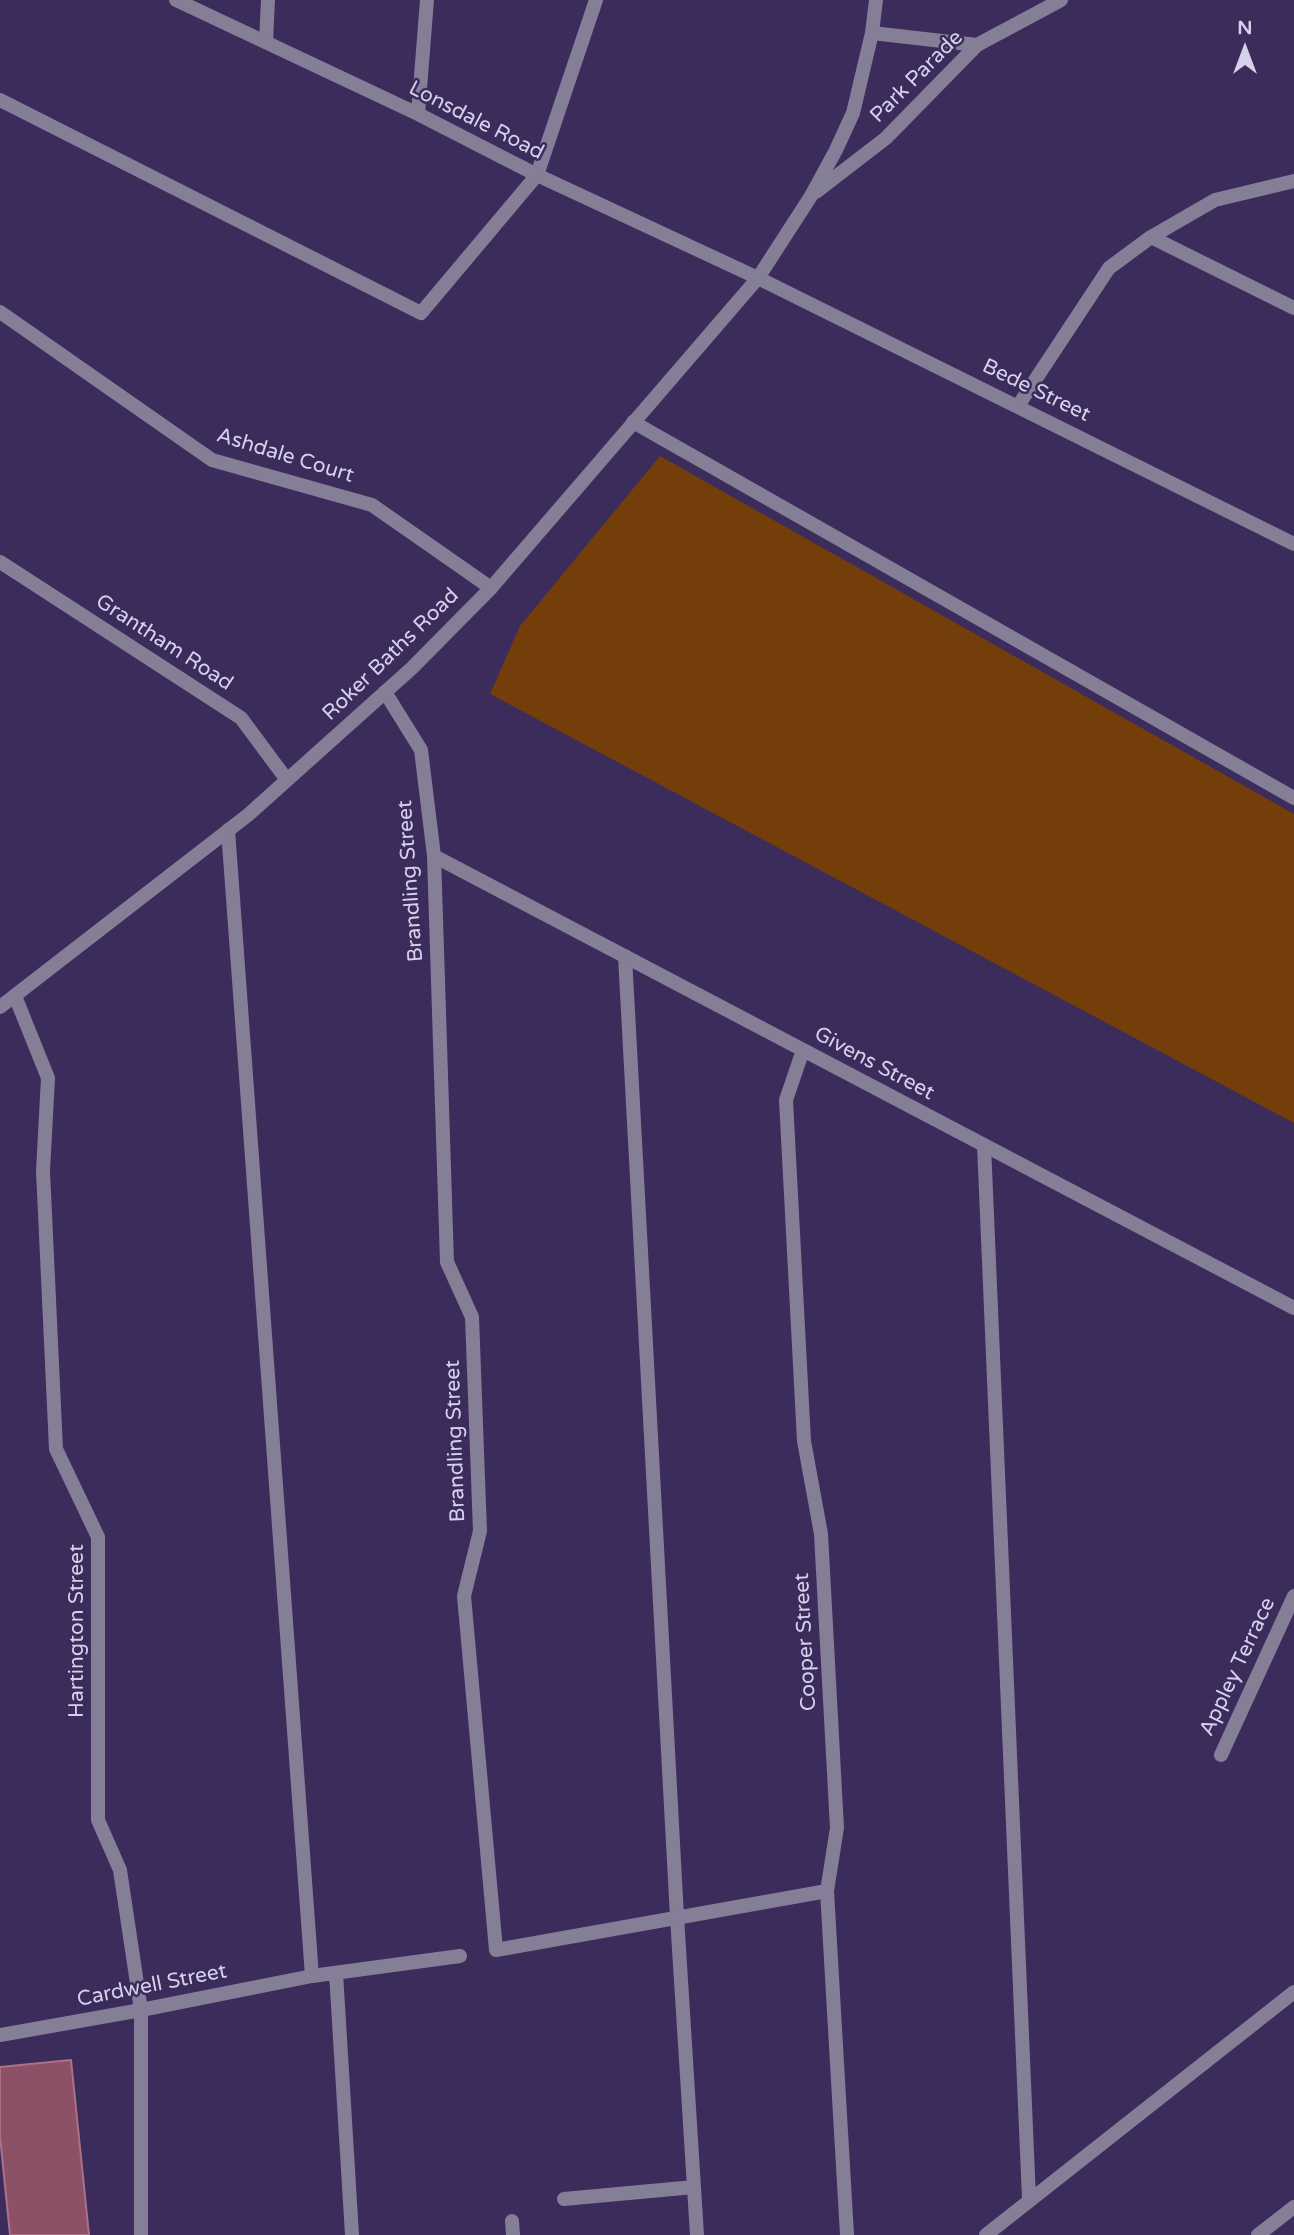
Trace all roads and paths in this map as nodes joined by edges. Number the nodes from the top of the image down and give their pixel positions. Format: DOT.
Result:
graph roads {
  1 [pos="176,0"];
  2 [pos="268,0"];
  3 [pos="427,0"];
  4 [pos="596,0"];
  5 [pos="876,0"];
  6 [pos="1061,0"];
  7 [pos="872,33"];
  8 [pos="265,42"];
  9 [pos="977,45"];
  10 [pos="0,100"];
  11 [pos="418,114"];
  12 [pos="537,175"];
  13 [pos="1294,181"];
  14 [pos="811,196"];
  15 [pos="1152,237"];
  16 [pos="758,278"];
  17 [pos="1294,308"];
  18 [pos="0,312"];
  19 [pos="1018,406"];
  20 [pos="633,422"];
  21 [pos="1294,544"];
  22 [pos="0,562"];
  23 [pos="491,588"];
  24 [pos="385,692"];
  25 [pos="287,779"];
  26 [pos="1294,798"];
  27 [pos="228,830"];
  28 [pos="434,856"];
  29 [pos="625,956"];
  30 [pos="15,996"];
  31 [pos="0,1007"];
  32 [pos="803,1050"];
  33 [pos="984,1145"];
  34 [pos="1294,1308"];
  35 [pos="1294,1596"];
  36 [pos="1221,1755"];
  37 [pos="827,1891"];
  38 [pos="677,1917"];
  39 [pos="460,1956"];
  40 [pos="335,1973"];
  41 [pos="312,1976"];
  42 [pos="1294,1992"];
  43 [pos="141,2010"];
  44 [pos="0,2035"];
  45 [pos="694,2187"];
  46 [pos="564,2199"];
  47 [pos="1030,2199"];
  48 [pos="1294,2207"];
  49 [pos="141,2235"];
  50 [pos="352,2235"];
  51 [pos="697,2235"];
  52 [pos="847,2235"];
  53 [pos="986,2235"];
  54 [pos="1258,2235"];
  1 -- 8 [label="street, Lonsdale Road"];
  2 -- 8 [label="street"];
  3 -- 11 [label="street"];
  4 -- 12 [label="street"];
  5 -- 7 [label="street, Roker Baths Road"];
  6 -- 9 [label="street, Park Parade"];
  7 -- 9 [label="street"];
  7 -- 14 [label="street, Roker Baths Road"];
  8 -- 11 [label="street, Lonsdale Road"];
  9 -- 14 [label="street, Park Parade"];
  10 -- 12 [label="street"];
  11 -- 12 [label="street, Lonsdale Road"];
  12 -- 16 [label="street, Lonsdale Road"];
  13 -- 15 [label="street"];
  14 -- 16 [label="street, Roker Baths Road"];
  15 -- 17 [label="street"];
  15 -- 19 [label="street"];
  16 -- 19 [label="street, Bede Street"];
  16 -- 20 [label="street, Roker Baths Road"];
  18 -- 23 [label="street, Ashdale Court"];
  19 -- 21 [label="street, Bede Street"];
  20 -- 23 [label="street, Roker Baths Road"];
  20 -- 26 [label="street"];
  22 -- 25 [label="street, Grantham Road"];
  23 -- 24 [label="street, Roker Baths Road"];
  24 -- 25 [label="street, Roker Baths Road"];
  24 -- 28 [label="street, Brandling Street"];
  25 -- 27 [label="street, Roker Baths Road"];
  27 -- 30 [label="street, Roker Baths Road"];
  27 -- 41 [label="street"];
  28 -- 29 [label="street, Givens Street"];
  28 -- 38 [label="street, Brandling Street"];
  29 -- 32 [label="street, Givens Street"];
  29 -- 38 [label="street"];
  30 -- 31 [label="street, Roker Baths Road"];
  30 -- 43 [label="street, Hartington Street"];
  32 -- 33 [label="street, Givens Street"];
  32 -- 37 [label="street, Cooper Street"];
  33 -- 34 [label="street, Givens Street"];
  33 -- 47 [label="street"];
  35 -- 36 [label="street, Appley Terrace"];
  37 -- 38 [label="street, Brandling Street"];
  37 -- 52 [label="street, Cooper Street"];
  38 -- 45 [label="street"];
  39 -- 40 [label="street, Cardwell Street"];
  40 -- 41 [label="street, Cardwell Street"];
  40 -- 50 [label="street"];
  41 -- 43 [label="street, Cardwell Street"];
  42 -- 47 [label="street"];
  43 -- 44 [label="street, Cardwell Street"];
  43 -- 49 [label="street, Hartington Street"];
  45 -- 46 [label="street"];
  45 -- 51 [label="street"];
  47 -- 53 [label="street"];
  48 -- 54 [label="street"];
}
